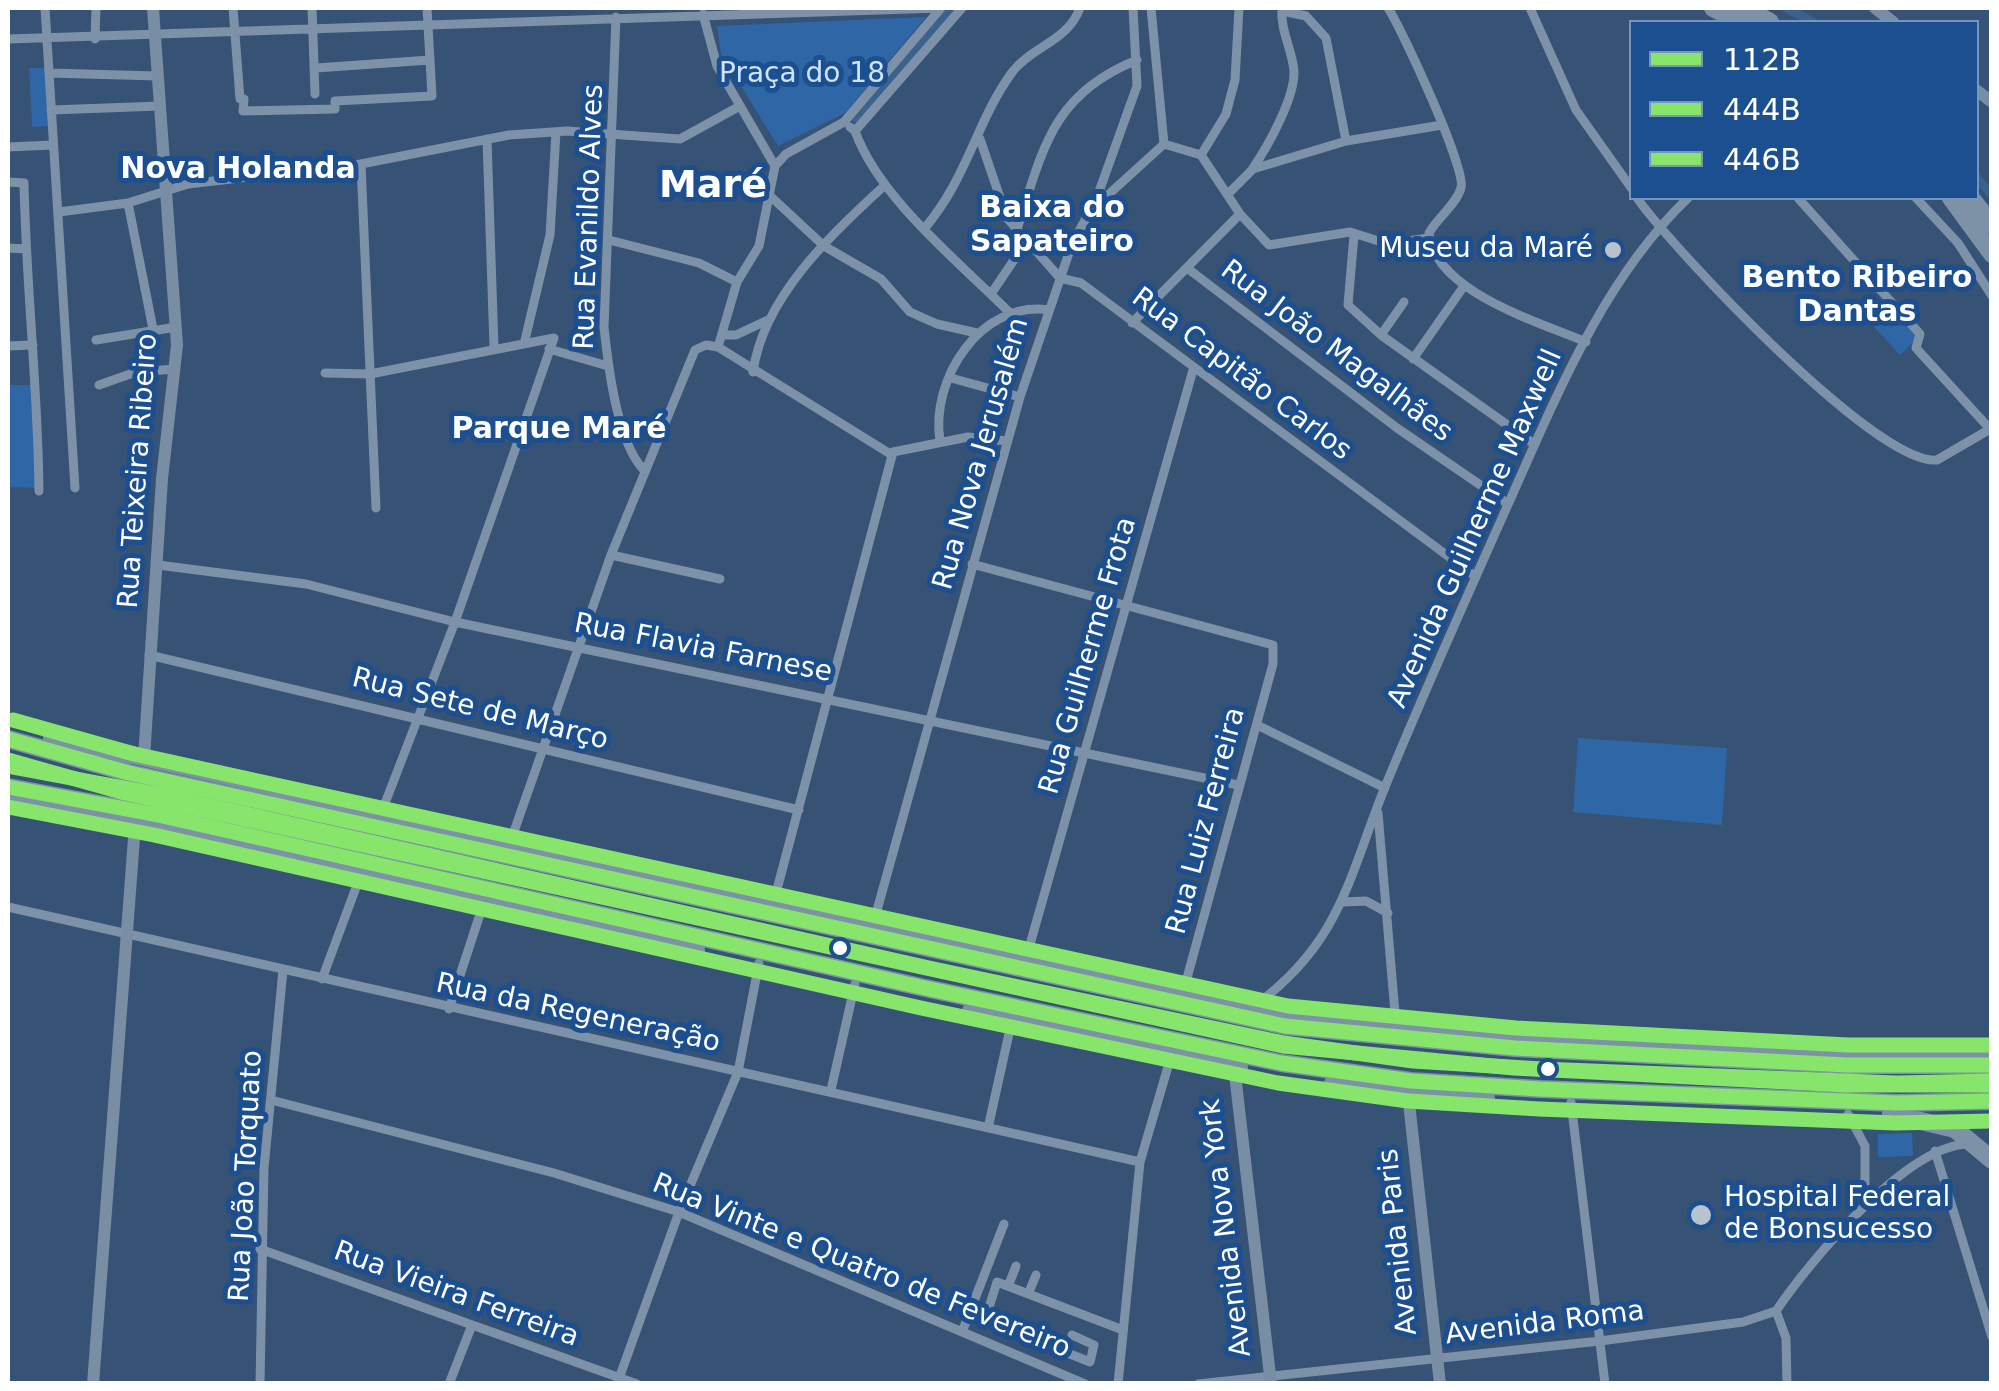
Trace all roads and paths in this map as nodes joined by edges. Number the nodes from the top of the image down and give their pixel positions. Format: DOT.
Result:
graph roads {
  1 [pos="46,8"];
  2 [pos="96,8"];
  3 [pos="153,8"];
  4 [pos="233,8"];
  5 [pos="312,8"];
  6 [pos="427,8"];
  7 [pos="940,8"];
  8 [pos="962,8"];
  9 [pos="1080,8"];
  10 [pos="1134,8"];
  11 [pos="1151,8"];
  12 [pos="1238,8"];
  13 [pos="1388,8"];
  14 [pos="1530,8"];
  15 [pos="1712,8"];
  16 [pos="1744,8"];
  17 [pos="820,9"];
  18 [pos="1282,9"];
  19 [pos="684,11"];
  20 [pos="615,13"];
  21 [pos="703,14"];
  22 [pos="1736,20"];
  23 [pos="1766,20"];
  24 [pos="428,23"];
  25 [pos="235,32"];
  26 [pos="312,32"];
  27 [pos="154,36"];
  28 [pos="46,38"];
  29 [pos="8,39"];
  30 [pos="94,39"];
  31 [pos="430,60"];
  32 [pos="1137,60"];
  33 [pos="316,68"];
  34 [pos="49,73"];
  35 [pos="158,76"];
  36 [pos="316,94"];
  37 [pos="160,106"];
  38 [pos="740,106"];
  39 [pos="50,110"];
  40 [pos="844,122"];
  41 [pos="1442,124"];
  42 [pos="855,131"];
  43 [pos="556,132"];
  44 [pos="614,136"];
  45 [pos="487,139"];
  46 [pos="980,140"];
  47 [pos="1346,141"];
  48 [pos="1164,144"];
  49 [pos="53,145"];
  50 [pos="8,147"];
  51 [pos="1201,155"];
  52 [pos="361,164"];
  53 [pos="774,166"];
  54 [pos="1252,169"];
  55 [pos="8,182"];
  56 [pos="884,186"];
  57 [pos="1629,186"];
  58 [pos="166,189"];
  59 [pos="768,194"];
  60 [pos="1228,194"];
  61 [pos="1096,200"];
  62 [pos="1638,200"];
  63 [pos="1686,200"];
  64 [pos="1800,200"];
  65 [pos="1918,200"];
  66 [pos="1952,200"];
  67 [pos="1973,200"];
  68 [pos="128,202"];
  69 [pos="59,212"];
  70 [pos="1240,214"];
  71 [pos="1992,225"];
  72 [pos="1658,227"];
  73 [pos="924,229"];
  74 [pos="1017,229"];
  75 [pos="1354,236"];
  76 [pos="1428,238"];
  77 [pos="1028,239"];
  78 [pos="609,240"];
  79 [pos="824,246"];
  80 [pos="8,248"];
  81 [pos="26,249"];
  82 [pos="1992,254"];
  83 [pos="1187,268"];
  84 [pos="1060,278"];
  85 [pos="737,282"];
  86 [pos="1464,286"];
  87 [pos="991,294"];
  88 [pos="1992,296"];
  89 [pos="1404,302"];
  90 [pos="1049,310"];
  91 [pos="1009,312"];
  92 [pos="768,320"];
  93 [pos="1132,323"];
  94 [pos="176,327"];
  95 [pos="153,329"];
  96 [pos="977,333"];
  97 [pos="722,335"];
  98 [pos="1381,335"];
  99 [pos="96,340"];
  100 [pos="525,340"];
  101 [pos="1586,342"];
  102 [pos="551,343"];
  103 [pos="33,345"];
  104 [pos="8,346"];
  105 [pos="494,347"];
  106 [pos="718,348"];
  107 [pos="1413,359"];
  108 [pos="608,366"];
  109 [pos="176,369"];
  110 [pos="1193,370"];
  111 [pos="753,372"];
  112 [pos="324,373"];
  113 [pos="370,374"];
  114 [pos="952,378"];
  115 [pos="99,385"];
  116 [pos="1020,398"];
  117 [pos="1991,428"];
  118 [pos="1007,440"];
  119 [pos="940,441"];
  120 [pos="1534,444"];
  121 [pos="892,453"];
  122 [pos="644,470"];
  123 [pos="75,488"];
  124 [pos="39,491"];
  125 [pos="1508,504"];
  126 [pos="376,508"];
  127 [pos="612,555"];
  128 [pos="972,564"];
  129 [pos="158,566"];
  130 [pos="1476,577"];
  131 [pos="720,579"];
  132 [pos="1128,603"];
  133 [pos="454,622"];
  134 [pos="578,648"];
  135 [pos="149,655"];
  136 [pos="830,696"];
  137 [pos="931,718"];
  138 [pos="418,719"];
  139 [pos="1257,724"];
  140 [pos="8,728"];
  141 [pos="8,739"];
  142 [pos="541,748"];
  143 [pos="1087,751"];
  144 [pos="144,758"];
  145 [pos="1238,785"];
  146 [pos="8,787"];
  147 [pos="1385,788"];
  148 [pos="8,800"];
  149 [pos="1377,809"];
  150 [pos="799,810"];
  151 [pos="384,820"];
  152 [pos="135,825"];
  153 [pos="511,841"];
  154 [pos="298,858"];
  155 [pos="361,874"];
  156 [pos="775,899"];
  157 [pos="1344,902"];
  158 [pos="483,904"];
  159 [pos="8,907"];
  160 [pos="1388,913"];
  161 [pos="618,920"];
  162 [pos="874,921"];
  163 [pos="130,934"];
  164 [pos="1028,954"];
  165 [pos="759,963"];
  166 [pos="283,970"];
  167 [pos="322,980"];
  168 [pos="855,984"];
  169 [pos="1184,989"];
  170 [pos="1121,990"];
  171 [pos="1255,1006"];
  172 [pos="449,1009"];
  173 [pos="1048,1015"];
  174 [pos="1012,1020"];
  175 [pos="1396,1025"];
  176 [pos="1992,1052"];
  177 [pos="1172,1054"];
  178 [pos="1992,1065"];
  179 [pos="1234,1066"];
  180 [pos="738,1072"];
  181 [pos="832,1090"];
  182 [pos="1408,1094"];
  183 [pos="271,1100"];
  184 [pos="1992,1101"];
  185 [pos="1571,1102"];
  186 [pos="1992,1112"];
  187 [pos="1848,1114"];
  188 [pos="1890,1114"];
  189 [pos="988,1128"];
  190 [pos="1976,1144"];
  191 [pos="1936,1151"];
  192 [pos="1992,1160"];
  193 [pos="1140,1162"];
  194 [pos="1865,1207"];
  195 [pos="679,1212"];
  196 [pos="1004,1224"];
  197 [pos="260,1249"];
  198 [pos="1016,1266"];
  199 [pos="1036,1274"];
  200 [pos="1010,1284"];
  201 [pos="1029,1292"];
  202 [pos="1776,1311"];
  203 [pos="472,1325"];
  204 [pos="1123,1330"];
  205 [pos="962,1332"];
  206 [pos="1072,1335"];
  207 [pos="1992,1337"];
  208 [pos="1600,1341"];
  209 [pos="1438,1360"];
  210 [pos="618,1380"];
  211 [pos="1270,1380"];
  212 [pos="92,1384"];
  213 [pos="260,1384"];
  214 [pos="449,1384"];
  215 [pos="637,1384"];
  216 [pos="1085,1384"];
  217 [pos="1118,1384"];
  218 [pos="1198,1384"];
  219 [pos="1440,1384"];
  220 [pos="1605,1384"];
  221 [pos="1786,1384"];
  1 -- 28 [label="street"];
  2 -- 30 [label="street"];
  3 -- 27 [label="street, Rua Teixeira Ribeiro"];
  4 -- 25 [label="street"];
  5 -- 26 [label="street"];
  6 -- 24 [label="street"];
  7 -- 17 [label="street"];
  7 -- 40 [label="street"];
  8 -- 42 [label="street"];
  9 -- 46 [label="street"];
  10 -- 32 [label="street, Rua Nova Jerusalém"];
  11 -- 48 [label="street"];
  12 -- 51 [label="street"];
  13 -- 41 [label="street"];
  14 -- 57 [label="street"];
  15 -- 22 [label="highway"];
  16 -- 23 [label="highway"];
  17 -- 21 [label="street"];
  18 -- 47 [label="street"];
  18 -- 54 [label="street"];
  19 -- 20 [label="street"];
  19 -- 21 [label="street"];
  20 -- 24 [label="street"];
  20 -- 44 [label="street, Rua Evanildo Alves"];
  21 -- 38 [label="street"];
  24 -- 26 [label="street"];
  24 -- 31 [label="street"];
  25 -- 26 [label="street"];
  25 -- 27 [label="street"];
  25 -- 31 [label="street"];
  26 -- 33 [label="street"];
  27 -- 30 [label="street"];
  27 -- 35 [label="street, Rua Teixeira Ribeiro"];
  28 -- 29 [label="street"];
  28 -- 30 [label="street"];
  28 -- 34 [label="street"];
  31 -- 33 [label="street"];
  32 -- 61 [label="street, Rua Nova Jerusalém"];
  32 -- 74 [label="street"];
  33 -- 36 [label="street"];
  34 -- 35 [label="street"];
  34 -- 39 [label="street"];
  35 -- 37 [label="street, Rua Teixeira Ribeiro"];
  37 -- 39 [label="street"];
  37 -- 58 [label="street, Rua Teixeira Ribeiro"];
  38 -- 44 [label="street"];
  38 -- 53 [label="street"];
  39 -- 49 [label="street"];
  40 -- 42 [label="street"];
  40 -- 53 [label="street"];
  41 -- 47 [label="street"];
  41 -- 76 [label="street"];
  42 -- 56 [label="street"];
  43 -- 44 [label="street"];
  43 -- 45 [label="street"];
  43 -- 100 [label="street"];
  44 -- 78 [label="street, Rua Evanildo Alves"];
  45 -- 52 [label="street"];
  45 -- 105 [label="street"];
  46 -- 73 [label="street"];
  46 -- 74 [label="street, Rua Capitão Carlos"];
  47 -- 54 [label="street"];
  48 -- 51 [label="street"];
  48 -- 61 [label="street"];
  49 -- 50 [label="street"];
  49 -- 69 [label="street"];
  51 -- 60 [label="street"];
  52 -- 58 [label="street"];
  52 -- 113 [label="street"];
  53 -- 59 [label="street"];
  54 -- 60 [label="street"];
  55 -- 81 [label="street"];
  56 -- 73 [label="street"];
  56 -- 79 [label="street"];
  58 -- 68 [label="street"];
  58 -- 94 [label="street, Rua Teixeira Ribeiro"];
  59 -- 79 [label="street"];
  59 -- 85 [label="street"];
  60 -- 70 [label="street"];
  61 -- 84 [label="street, Rua Nova Jerusalém"];
  62 -- 72 [label="street"];
  63 -- 72 [label="street, Avenida Guilherme Maxwell"];
  64 -- 117 [label="street"];
  65 -- 88 [label="street"];
  66 -- 82 [label="highway"];
  67 -- 71 [label="highway"];
  68 -- 69 [label="street"];
  68 -- 95 [label="street"];
  69 -- 123 [label="street"];
  70 -- 75 [label="street"];
  70 -- 83 [label="street"];
  72 -- 101 [label="street, Avenida Guilherme Maxwell"];
  72 -- 117 [label="street"];
  73 -- 87 [label="street"];
  74 -- 77 [label="street, Rua Capitão Carlos"];
  75 -- 76 [label="street"];
  75 -- 98 [label="street"];
  76 -- 86 [label="street"];
  77 -- 84 [label="street, Rua Capitão Carlos"];
  77 -- 87 [label="street"];
  78 -- 85 [label="street"];
  78 -- 108 [label="street, Rua Evanildo Alves"];
  79 -- 92 [label="street"];
  79 -- 96 [label="street"];
  80 -- 81 [label="street"];
  81 -- 103 [label="street"];
  83 -- 93 [label="street"];
  83 -- 125 [label="street, Rua João Magalhães"];
  84 -- 90 [label="street, Rua Nova Jerusalém"];
  84 -- 93 [label="street, Rua Capitão Carlos"];
  85 -- 97 [label="street"];
  86 -- 101 [label="street"];
  86 -- 107 [label="street"];
  87 -- 91 [label="street"];
  89 -- 98 [label="street"];
  90 -- 91 [label="street"];
  90 -- 116 [label="street, Rua Nova Jerusalém"];
  91 -- 96 [label="street"];
  92 -- 97 [label="street"];
  92 -- 111 [label="street"];
  93 -- 110 [label="street, Rua Capitão Carlos"];
  94 -- 95 [label="street"];
  94 -- 109 [label="street, Rua Teixeira Ribeiro"];
  95 -- 99 [label="street"];
  96 -- 114 [label="street"];
  97 -- 106 [label="street"];
  98 -- 107 [label="street"];
  100 -- 102 [label="street"];
  100 -- 105 [label="street"];
  101 -- 120 [label="street, Avenida Guilherme Maxwell"];
  102 -- 108 [label="street"];
  102 -- 133 [label="street"];
  103 -- 104 [label="street"];
  103 -- 124 [label="street"];
  105 -- 113 [label="street"];
  106 -- 111 [label="street"];
  106 -- 122 [label="street"];
  107 -- 120 [label="street"];
  108 -- 122 [label="street, Rua Evanildo Alves"];
  109 -- 115 [label="street"];
  109 -- 129 [label="street, Rua Teixeira Ribeiro"];
  110 -- 130 [label="street, Rua Capitão Carlos"];
  110 -- 132 [label="street, Rua Guilherme Frota"];
  111 -- 121 [label="street"];
  112 -- 113 [label="street"];
  113 -- 126 [label="street"];
  114 -- 116 [label="street"];
  114 -- 119 [label="street"];
  116 -- 118 [label="street, Rua Nova Jerusalém"];
  118 -- 119 [label="street"];
  118 -- 128 [label="street, Rua Nova Jerusalém"];
  119 -- 121 [label="street"];
  120 -- 125 [label="street, Avenida Guilherme Maxwell"];
  121 -- 136 [label="street"];
  122 -- 127 [label="street"];
  125 -- 130 [label="street, Avenida Guilherme Maxwell"];
  127 -- 131 [label="street"];
  127 -- 134 [label="street"];
  128 -- 132 [label="street"];
  128 -- 137 [label="street, Rua Nova Jerusalém"];
  129 -- 133 [label="street, Rua Flavia Farnese"];
  129 -- 135 [label="street, Rua Teixeira Ribeiro"];
  130 -- 147 [label="street, Avenida Guilherme Maxwell"];
  132 -- 139 [label="street, Rua Luiz Ferreira"];
  132 -- 143 [label="street, Rua Guilherme Frota"];
  133 -- 134 [label="street, Rua Flavia Farnese"];
  133 -- 138 [label="street"];
  134 -- 136 [label="street, Rua Flavia Farnese"];
  134 -- 142 [label="street"];
  135 -- 138 [label="street, Rua Sete de Março"];
  135 -- 144 [label="street, Rua Teixeira Ribeiro"];
  136 -- 137 [label="street, Rua Flavia Farnese"];
  136 -- 150 [label="street"];
  137 -- 143 [label="street, Rua Flavia Farnese"];
  137 -- 162 [label="street, Rua Nova Jerusalém"];
  138 -- 142 [label="street, Rua Sete de Março"];
  138 -- 151 [label="street"];
  139 -- 145 [label="street, Rua Luiz Ferreira"];
  139 -- 147 [label="street"];
  140 -- 144 [label="highway"];
  141 -- 151 [label="highway"];
  142 -- 150 [label="street, Rua Sete de Março"];
  142 -- 153 [label="street"];
  143 -- 145 [label="street, Rua Flavia Farnese"];
  143 -- 164 [label="street, Rua Guilherme Frota"];
  144 -- 151 [label="highway"];
  145 -- 169 [label="street, Rua Luiz Ferreira"];
  146 -- 161 [label="highway"];
  147 -- 149 [label="street, Avenida Guilherme Maxwell"];
  148 -- 152 [label="highway"];
  149 -- 157 [label="street, Avenida Guilherme Maxwell"];
  149 -- 160 [label="street"];
  150 -- 156 [label="street"];
  151 -- 153 [label="highway"];
  151 -- 170 [label="highway"];
  152 -- 154 [label="highway"];
  152 -- 163 [label="street"];
  153 -- 156 [label="highway"];
  154 -- 155 [label="highway"];
  154 -- 161 [label="highway"];
  155 -- 158 [label="highway"];
  155 -- 167 [label="street"];
  156 -- 162 [label="highway"];
  157 -- 160 [label="street"];
  157 -- 171 [label="street, Avenida Guilherme Maxwell"];
  158 -- 165 [label="highway"];
  158 -- 172 [label="street"];
  159 -- 163 [label="street, Rua da Regeneração"];
  160 -- 175 [label="street"];
  161 -- 173 [label="highway"];
  162 -- 164 [label="highway"];
  163 -- 166 [label="street, Rua da Regeneração"];
  163 -- 212 [label="street"];
  164 -- 169 [label="highway"];
  165 -- 168 [label="highway"];
  165 -- 180 [label="street"];
  166 -- 167 [label="street, Rua da Regeneração"];
  166 -- 183 [label="street, Rua João Torquato"];
  167 -- 172 [label="street, Rua da Regeneração"];
  168 -- 174 [label="highway"];
  168 -- 181 [label="street"];
  169 -- 171 [label="highway"];
  170 -- 171 [label="highway"];
  170 -- 178 [label="highway"];
  171 -- 175 [label="highway"];
  172 -- 180 [label="street, Rua da Regeneração"];
  173 -- 177 [label="highway"];
  173 -- 184 [label="highway"];
  174 -- 177 [label="highway"];
  174 -- 189 [label="street"];
  175 -- 176 [label="highway"];
  177 -- 179 [label="highway"];
  177 -- 193 [label="street"];
  179 -- 182 [label="highway"];
  179 -- 211 [label="street, Avenida Nova York"];
  180 -- 181 [label="street, Rua da Regeneração"];
  180 -- 195 [label="street"];
  181 -- 189 [label="street, Rua da Regeneração"];
  182 -- 185 [label="highway"];
  182 -- 209 [label="street, Avenida Paris"];
  183 -- 195 [label="street, Rua Vinte e Quatro de Fevereiro"];
  183 -- 197 [label="street, Rua João Torquato"];
  185 -- 187 [label="highway"];
  185 -- 208 [label="street"];
  186 -- 188 [label="highway"];
  187 -- 188 [label="highway"];
  187 -- 194 [label="street"];
  188 -- 190 [label="highway"];
  189 -- 193 [label="street, Rua da Regeneração"];
  190 -- 191 [label="street"];
  190 -- 192 [label="highway"];
  191 -- 194 [label="street"];
  191 -- 207 [label="street"];
  193 -- 204 [label="street"];
  194 -- 202 [label="street"];
  195 -- 205 [label="street, Rua Vinte e Quatro de Fevereiro"];
  195 -- 210 [label="street"];
  196 -- 205 [label="street"];
  197 -- 203 [label="street, Rua Vieira Ferreira"];
  197 -- 213 [label="street, Rua João Torquato"];
  198 -- 200 [label="street"];
  199 -- 201 [label="street"];
  200 -- 201 [label="street"];
  200 -- 206 [label="street"];
  201 -- 204 [label="street"];
  202 -- 208 [label="street, Avenida Roma"];
  202 -- 221 [label="street"];
  203 -- 210 [label="street, Rua Vieira Ferreira"];
  203 -- 214 [label="street"];
  204 -- 217 [label="street"];
  205 -- 216 [label="street, Rua Vinte e Quatro de Fevereiro"];
  208 -- 209 [label="street, Avenida Roma"];
  208 -- 220 [label="street"];
  209 -- 211 [label="street, Avenida Roma"];
  209 -- 219 [label="street, Avenida Paris"];
  210 -- 215 [label="street, Rua Vieira Ferreira"];
  211 -- 218 [label="street, Avenida Roma"];
}
